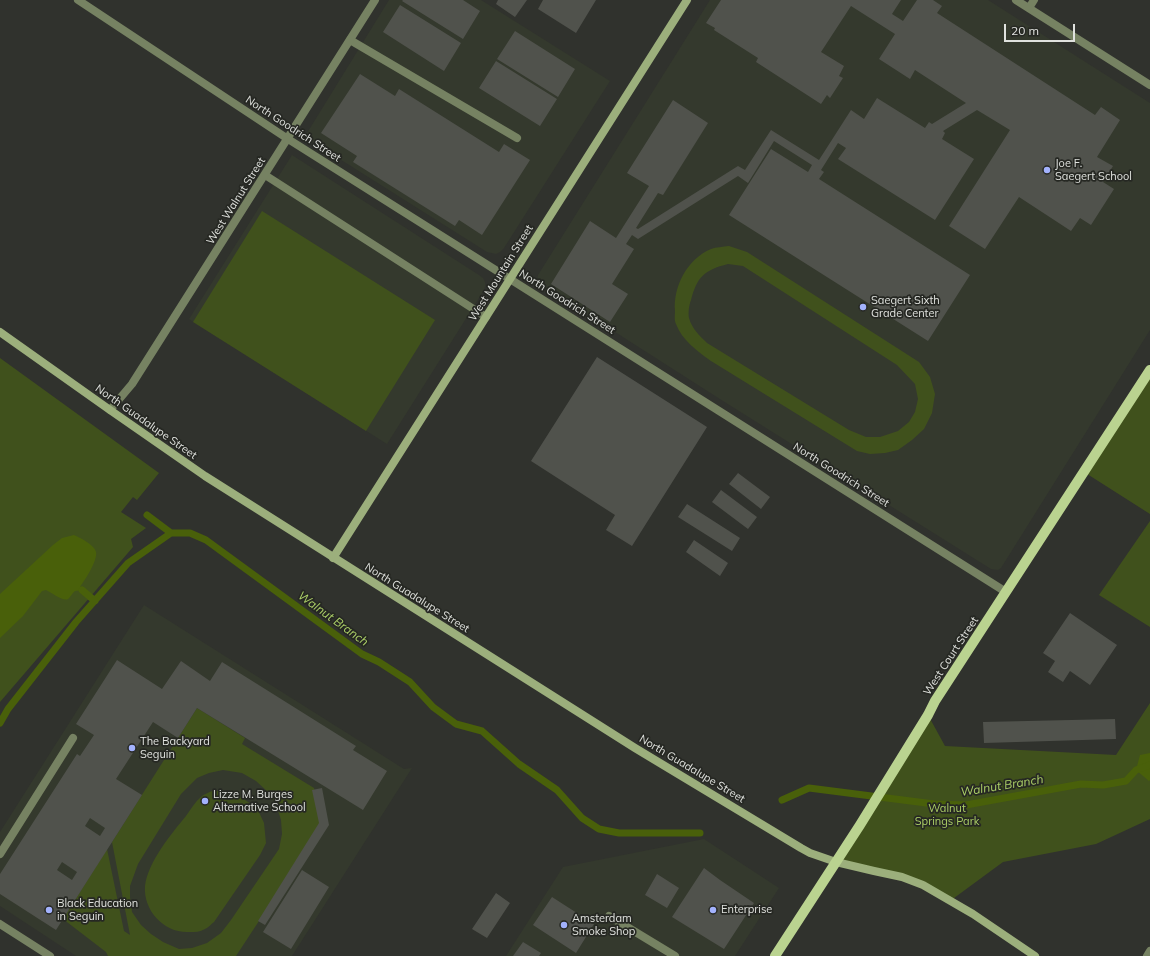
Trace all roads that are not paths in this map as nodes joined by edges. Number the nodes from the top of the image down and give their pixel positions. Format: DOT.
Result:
graph roads {
  1 [pos="78,0"];
  2 [pos="375,0"];
  3 [pos="687,0"];
  4 [pos="1016,0"];
  5 [pos="1034,0"];
  6 [pos="1029,8"];
  7 [pos="350,40"];
  8 [pos="1150,86"];
  9 [pos="517,138"];
  10 [pos="288,139"];
  11 [pos="265,175"];
  12 [pos="510,279"];
  13 [pos="486,317"];
  14 [pos="0,332"];
  15 [pos="1150,370"];
  16 [pos="110,410"];
  17 [pos="333,558"];
  18 [pos="1006,592"];
  19 [pos="73,738"];
  20 [pos="0,854"];
  21 [pos="836,862"];
  22 [pos="609,916"];
  23 [pos="0,924"];
  24 [pos="1150,951"];
  25 [pos="50,956"];
  26 [pos="676,956"];
  27 [pos="775,956"];
  28 [pos="1035,956"];
  29 [pos="1147,956"];
  1 -- 10 [label="street, North Goodrich Street"];
  2 -- 7 [label="street, West Walnut Street"];
  3 -- 12 [label="street, West Mountain Street"];
  4 -- 6 [label="street"];
  5 -- 6 [label="street"];
  6 -- 8 [label="street"];
  7 -- 9 [label="street"];
  7 -- 10 [label="street, West Walnut Street"];
  10 -- 11 [label="street, West Walnut Street"];
  10 -- 12 [label="street, North Goodrich Street"];
  11 -- 13 [label="street"];
  11 -- 16 [label="street, West Walnut Street"];
  12 -- 13 [label="street, West Mountain Street"];
  12 -- 18 [label="street, North Goodrich Street"];
  13 -- 17 [label="street, West Mountain Street"];
  14 -- 16 [label="street, North Guadalupe Street"];
  15 -- 18 [label="main road, West Court Street"];
  16 -- 17 [label="street, North Guadalupe Street"];
  17 -- 21 [label="street, North Guadalupe Street"];
  18 -- 21 [label="main road, West Court Street"];
  19 -- 20 [label="street"];
  21 -- 27 [label="main road, West Court Street"];
  21 -- 28 [label="street, North Guadalupe Street"];
  22 -- 26 [label="street"];
  23 -- 25 [label="street"];
  24 -- 29 [label="street"];
}
